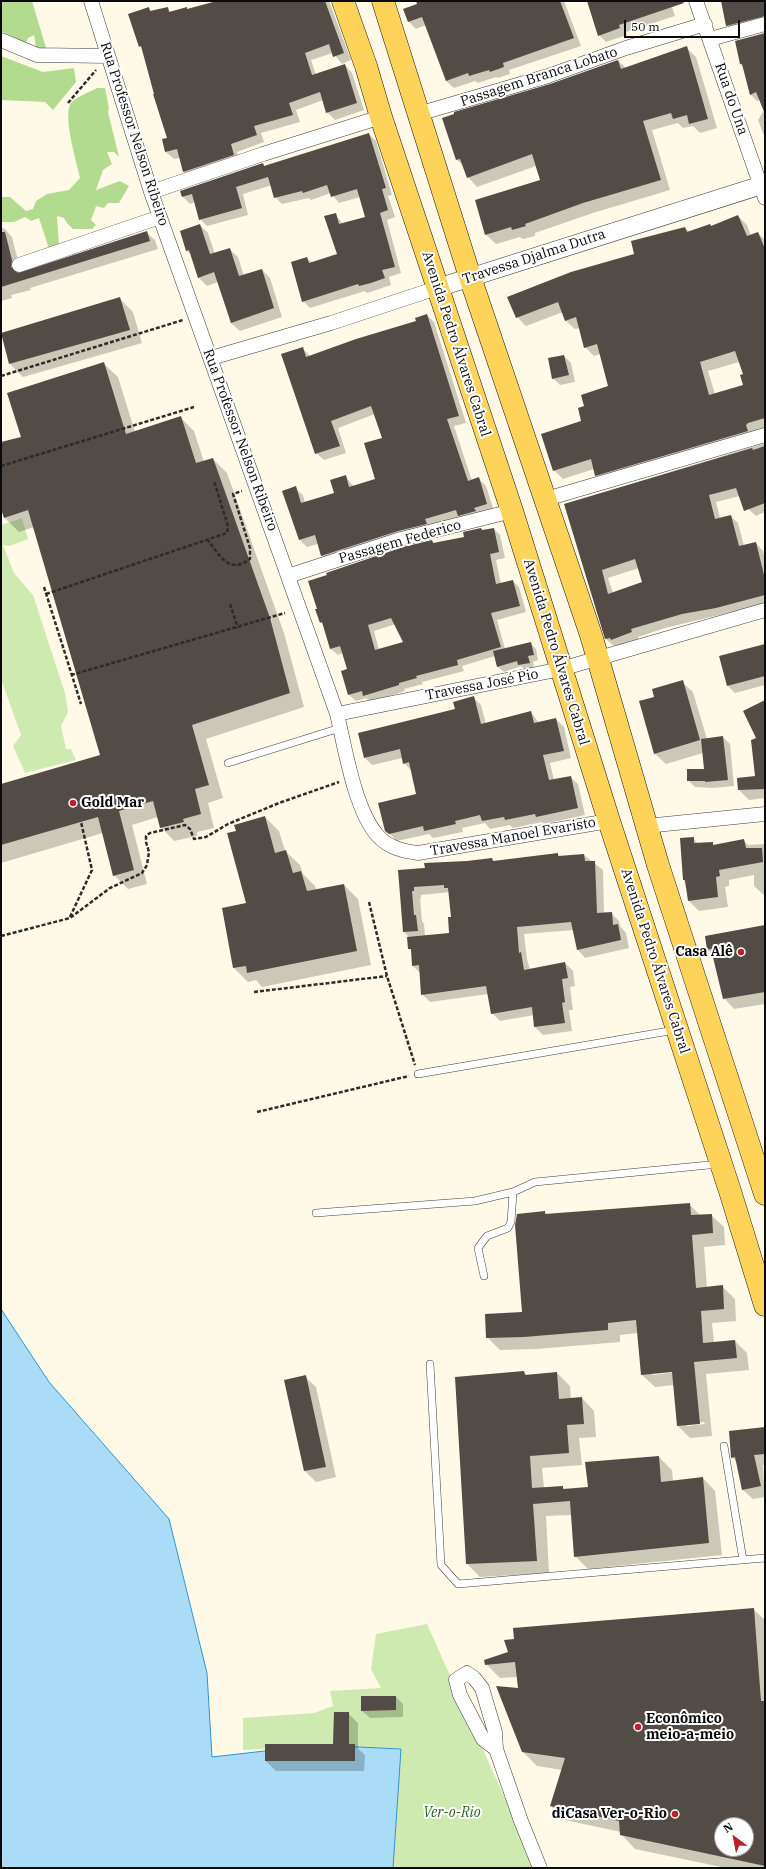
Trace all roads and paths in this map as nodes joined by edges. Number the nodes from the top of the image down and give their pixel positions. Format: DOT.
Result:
graph roads {
  1 [pos="91,1"];
  2 [pos="343,1"];
  3 [pos="383,1"];
  4 [pos="696,1"];
  5 [pos="705,24"];
  6 [pos="765,24"];
  7 [pos="710,38"];
  8 [pos="1,40"];
  9 [pos="108,56"];
  10 [pos="68,103"];
  11 [pos="418,114"];
  12 [pos="381,117"];
  13 [pos="764,189"];
  14 [pos="151,192"];
  15 [pos="160,217"];
  16 [pos="19,265"];
  17 [pos="470,277"];
  18 [pos="437,288"];
  19 [pos="195,317"];
  20 [pos="211,358"];
  21 [pos="1,376"];
  22 [pos="194,407"];
  23 [pos="765,435"];
  24 [pos="1,466"];
  25 [pos="214,481"];
  26 [pos="244,490"];
  27 [pos="546,500"];
  28 [pos="512,511"];
  29 [pos="207,539"];
  30 [pos="288,576"];
  31 [pos="44,587"];
  32 [pos="46,594"];
  33 [pos="230,604"];
  34 [pos="765,610"];
  35 [pos="285,613"];
  36 [pos="238,628"];
  37 [pos="598,659"];
  38 [pos="561,669"];
  39 [pos="72,675"];
  40 [pos="81,704"];
  41 [pos="337,714"];
  42 [pos="340,728"];
  43 [pos="228,762"];
  44 [pos="353,778"];
  45 [pos="765,814"];
  46 [pos="609,821"];
  47 [pos="81,822"];
  48 [pos="646,826"];
  49 [pos="418,853"];
  50 [pos="658,865"];
  51 [pos="369,902"];
  52 [pos="70,918"];
  53 [pos="1,936"];
  54 [pos="387,976"];
  55 [pos="254,992"];
  56 [pos="677,1030"];
  57 [pos="418,1074"];
  58 [pos="257,1112"];
  59 [pos="759,1157"];
  60 [pos="721,1163"];
  61 [pos="513,1192"];
  62 [pos="765,1194"];
  63 [pos="316,1213"];
  64 [pos="484,1276"];
  65 [pos="765,1305"];
  66 [pos="430,1364"];
  67 [pos="724,1446"];
  68 [pos="765,1558"];
  69 [pos="743,1560"];
  70 [pos="496,1749"];
  71 [pos="540,1868"];
  1 -- 9 [label="street, Rua Professor Nelson Ribeiro"];
  2 -- 12 [label="main road, Avenida Pedro Álvares Cabral"];
  3 -- 11 [label="main road"];
  4 -- 5 [label="street, Rua do Una"];
  5 -- 7 [label="street, Rua do Una"];
  5 -- 11 [label="street, Passagem Branca Lobato"];
  6 -- 7 [label="street"];
  7 -- 13 [label="street, Rua do Una"];
  8 -- 9 [label="street"];
  9 -- 10 [label="path"];
  9 -- 14 [label="street, Rua Professor Nelson Ribeiro"];
  11 -- 17 [label="main road"];
  12 -- 14 [label="street"];
  12 -- 18 [label="main road, Avenida Pedro Álvares Cabral"];
  13 -- 17 [label="street, Travessa Djalma Dutra"];
  14 -- 15 [label="street, Rua Professor Nelson Ribeiro"];
  15 -- 16 [label="street"];
  15 -- 19 [label="street, Rua Professor Nelson Ribeiro"];
  17 -- 18 [label="street, Travessa Djalma Dutra"];
  17 -- 27 [label="main road"];
  18 -- 20 [label="street, Travessa Djalma Dutra"];
  18 -- 28 [label="main road, Avenida Pedro Álvares Cabral"];
  19 -- 20 [label="street, Rua Professor Nelson Ribeiro"];
  19 -- 21 [label="path"];
  20 -- 30 [label="street, Rua Professor Nelson Ribeiro"];
  22 -- 24 [label="path"];
  23 -- 27 [label="street"];
  25 -- 29 [label="path"];
  26 -- 29 [label="path"];
  27 -- 37 [label="main road"];
  28 -- 30 [label="street, Passagem Federico"];
  28 -- 38 [label="main road, Avenida Pedro Álvares Cabral"];
  29 -- 32 [label="path"];
  30 -- 41 [label="street, Rua Professor Nelson Ribeiro"];
  31 -- 32 [label="path"];
  32 -- 39 [label="path"];
  33 -- 36 [label="path"];
  34 -- 37 [label="street, Travessa José Pio"];
  35 -- 36 [label="path"];
  36 -- 39 [label="path"];
  37 -- 38 [label="street, Travessa José Pio"];
  37 -- 48 [label="main road"];
  38 -- 41 [label="street, Travessa José Pio"];
  38 -- 46 [label="main road, Avenida Pedro Álvares Cabral"];
  39 -- 40 [label="path"];
  41 -- 42 [label="street, Rua Professor Nelson Ribeiro"];
  42 -- 43 [label="lane"];
  42 -- 44 [label="street, Rua Professor Nelson Ribeiro"];
  44 -- 49 [label="street, Rua Professor Nelson Ribeiro"];
  44 -- 52 [label="path"];
  45 -- 48 [label="street"];
  46 -- 49 [label="street, Travessa Manoel Evaristo"];
  46 -- 50 [label="main road"];
  46 -- 56 [label="main road, Avenida Pedro Álvares Cabral"];
  47 -- 52 [label="path"];
  48 -- 50 [label="main road"];
  50 -- 59 [label="main road"];
  51 -- 54 [label="path"];
  52 -- 53 [label="path"];
  54 -- 55 [label="path"];
  54 -- 57 [label="path"];
  56 -- 57 [label="lane"];
  56 -- 60 [label="main road, Avenida Pedro Álvares Cabral"];
  57 -- 58 [label="path"];
  59 -- 62 [label="main road"];
  60 -- 61 [label="lane"];
  60 -- 65 [label="main road, Avenida Pedro Álvares Cabral"];
  61 -- 63 [label="lane"];
  61 -- 64 [label="lane"];
  66 -- 69 [label="lane"];
  67 -- 69 [label="lane"];
  68 -- 69 [label="lane"];
  70 -- 70 [label="street"];
  70 -- 71 [label="street"];
}
